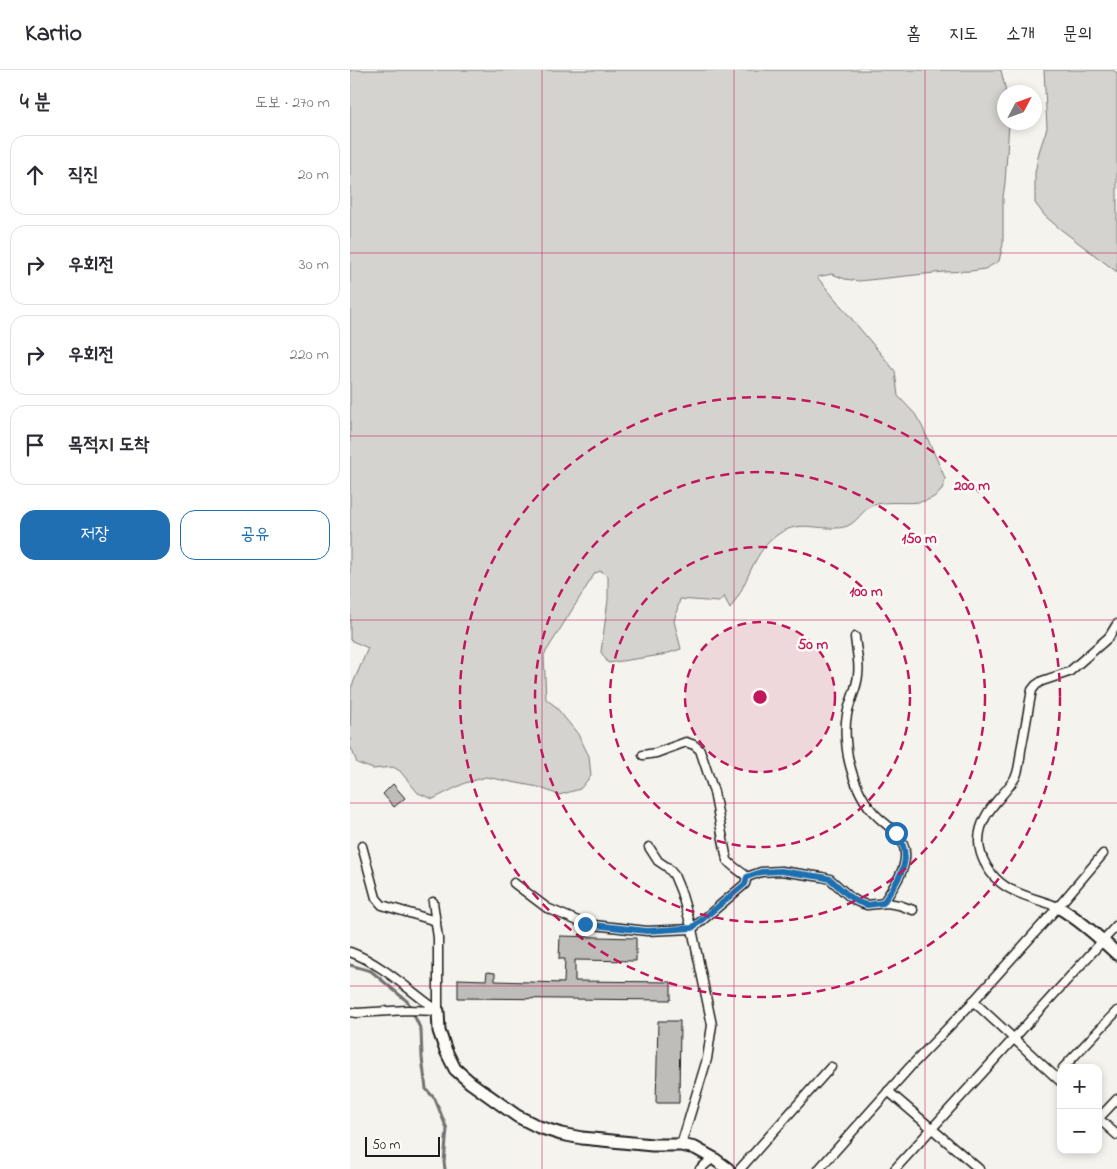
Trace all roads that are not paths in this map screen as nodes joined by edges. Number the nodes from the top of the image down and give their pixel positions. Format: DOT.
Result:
graph roads {
  1 [pos="1117,624"];
  2 [pos="855,637"];
  3 [pos="643,755"];
  4 [pos="362,846"];
  5 [pos="649,847"];
  6 [pos="1103,854"];
  7 [pos="747,877"];
  8 [pos="514,883"];
  9 [pos="433,902"];
  10 [pos="883,903"];
  11 [pos="1058,907"];
  12 [pos="913,910"];
  13 [pos="436,921"];
  14 [pos="1117,925"];
  15 [pos="692,928"];
  16 [pos="1102,940"];
  17 [pos="350,952"];
  18 [pos="1117,954"];
  19 [pos="973,1001"];
  20 [pos="438,1011"];
  21 [pos="1117,1011"];
  22 [pos="350,1012"];
  23 [pos="1014,1038"];
  24 [pos="1067,1064"];
  25 [pos="831,1067"];
  26 [pos="1057,1079"];
  27 [pos="888,1091"];
  28 [pos="1117,1099"];
  29 [pos="1102,1115"];
  30 [pos="1102,1121"];
  31 [pos="931,1128"];
  32 [pos="1117,1135"];
  33 [pos="681,1145"];
  34 [pos="713,1158"];
  35 [pos="700,1169"];
  36 [pos="728,1169"];
  37 [pos="740,1169"];
  38 [pos="819,1169"];
  39 [pos="895,1169"];
  40 [pos="979,1169"];
  1 -- 11 [label="street"];
  2 -- 10 [label="street"];
  3 -- 7 [label="street"];
  4 -- 13 [label="street"];
  5 -- 15 [label="street"];
  6 -- 11 [label="street"];
  7 -- 10 [label="street"];
  7 -- 15 [label="street"];
  8 -- 15 [label="street"];
  9 -- 13 [label="street"];
  10 -- 12 [label="street"];
  11 -- 16 [label="street"];
  11 -- 19 [label="street"];
  13 -- 20 [label="street"];
  14 -- 16 [label="street"];
  15 -- 33 [label="street"];
  16 -- 18 [label="street"];
  16 -- 23 [label="street"];
  17 -- 20 [label="street"];
  19 -- 23 [label="street"];
  19 -- 27 [label="street"];
  20 -- 22 [label="street"];
  20 -- 33 [label="street"];
  21 -- 24 [label="street"];
  23 -- 26 [label="street"];
  23 -- 31 [label="street"];
  25 -- 37 [label="street"];
  27 -- 31 [label="street"];
  27 -- 38 [label="street"];
  28 -- 29 [label="street"];
  30 -- 32 [label="street"];
  31 -- 39 [label="street"];
  31 -- 40 [label="street"];
  33 -- 34 [label="street"];
  34 -- 35 [label="street"];
  34 -- 36 [label="street"];
}
